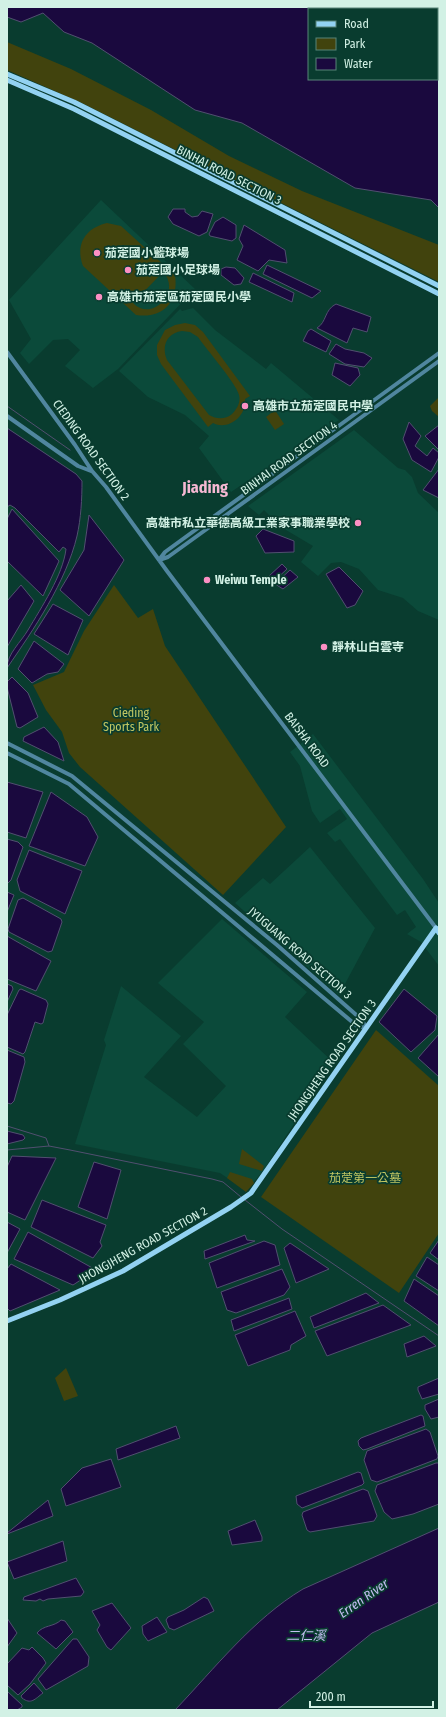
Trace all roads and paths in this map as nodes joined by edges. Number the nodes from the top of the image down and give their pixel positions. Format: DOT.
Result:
graph roads {
  1 [pos="7,74"];
  2 [pos="7,80"];
  3 [pos="269,204"];
  4 [pos="439,286"];
  5 [pos="439,294"];
  6 [pos="7,352"];
  7 [pos="439,353"];
  8 [pos="439,361"];
  9 [pos="7,416"];
  10 [pos="92,471"];
  11 [pos="159,560"];
  12 [pos="7,743"];
  13 [pos="7,753"];
  14 [pos="437,930"];
  15 [pos="366,1028"];
  16 [pos="242,1200"];
  17 [pos="7,1321"];
  1 -- 3 [label="main road, BINHAI ROAD SECTION 3"];
  2 -- 3 [label="main road, BINHAI ROAD SECTION 3"];
  3 -- 4 [label="main road, BINHAI ROAD SECTION 3"];
  3 -- 5 [label="main road, BINHAI ROAD SECTION 3"];
  6 -- 10 [label="street, CIEDING ROAD SECTION 2"];
  7 -- 11 [label="street, BINHAI ROAD SECTION 4"];
  8 -- 11 [label="street, BINHAI ROAD SECTION 4"];
  9 -- 10 [label="street"];
  10 -- 11 [label="street, CIEDING ROAD SECTION 2"];
  11 -- 14 [label="street, BAISHA ROAD"];
  12 -- 15 [label="street, JYUGUANG ROAD SECTION 3"];
  13 -- 15 [label="street, JYUGUANG ROAD SECTION 3"];
  14 -- 15 [label="main road, JHONGJHENG ROAD SECTION 3"];
  15 -- 16 [label="main road, JHONGJHENG ROAD SECTION 3"];
  16 -- 17 [label="main road, JHONGJHENG ROAD SECTION 2"];
}
